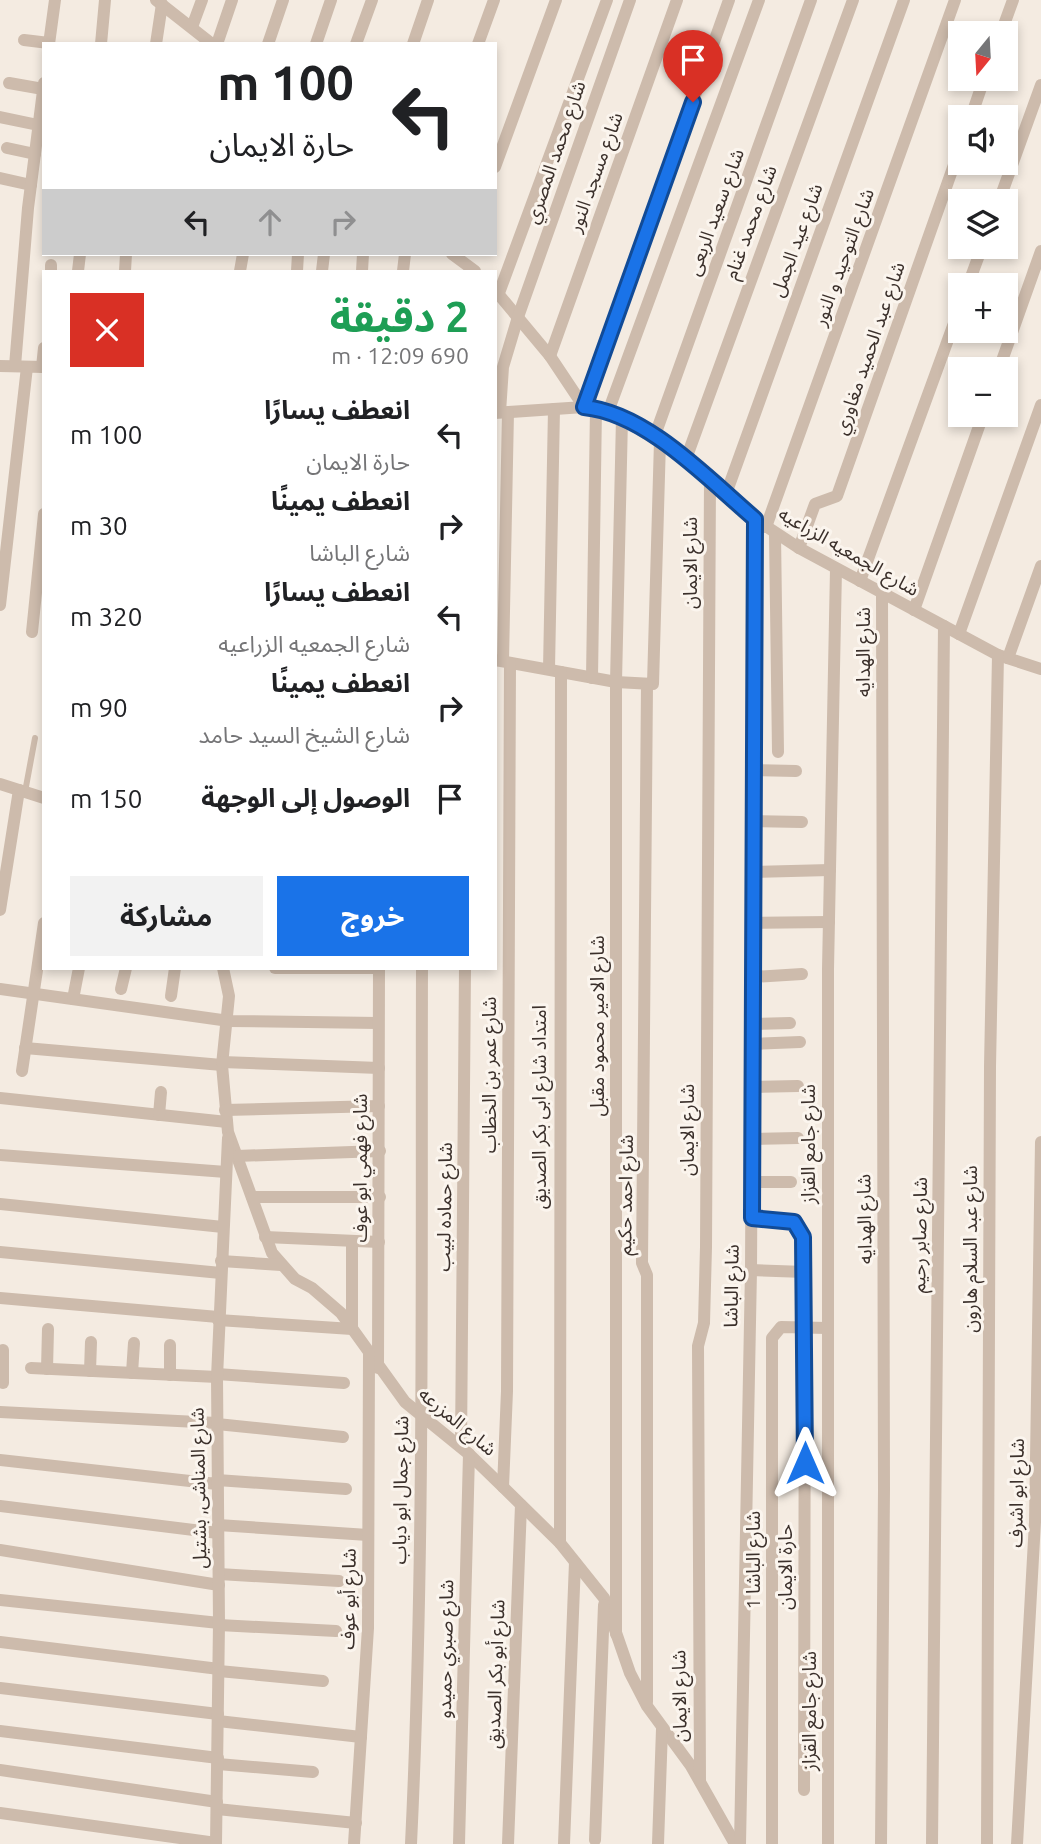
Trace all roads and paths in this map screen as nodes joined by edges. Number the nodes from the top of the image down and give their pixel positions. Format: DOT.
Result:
graph roads {
  1 [pos="55,0"];
  2 [pos="106,0"];
  3 [pos="202,0"];
  4 [pos="232,0"];
  5 [pos="284,0"];
  6 [pos="331,0"];
  7 [pos="372,0"];
  8 [pos="428,0"];
  9 [pos="494,0"];
  10 [pos="556,0"];
  11 [pos="607,0"];
  12 [pos="630,0"];
  13 [pos="677,0"];
  14 [pos="729,0"];
  15 [pos="760,0"];
  16 [pos="811,0"];
  17 [pos="853,0"];
  18 [pos="904,0"];
  19 [pos="956,0"];
  20 [pos="1013,0"];
  21 [pos="159,2"];
  22 [pos="1005,21"];
  23 [pos="192,27"];
  24 [pos="24,40"];
  25 [pos="49,42"];
  26 [pos="101,42"];
  27 [pos="156,42"];
  28 [pos="212,42"];
  29 [pos="216,42"];
  30 [pos="269,42"];
  31 [pos="317,42"];
  32 [pos="357,42"];
  33 [pos="415,42"];
  34 [pos="479,42"];
  35 [pos="42,43"];
  36 [pos="9,83"];
  37 [pos="1041,85"];
  38 [pos="42,89"];
  39 [pos="42,96"];
  40 [pos="0,117"];
  41 [pos="38,125"];
  42 [pos="7,148"];
  43 [pos="35,154"];
  44 [pos="497,162"];
  45 [pos="950,175"];
  46 [pos="0,178"];
  47 [pos="30,185"];
  48 [pos="1003,189"];
  49 [pos="1041,251"];
  50 [pos="458,259"];
  51 [pos="474,270"];
  52 [pos="497,292"];
  53 [pos="518,317"];
  54 [pos="948,340"];
  55 [pos="550,356"];
  56 [pos="1003,357"];
  57 [pos="0,366"];
  58 [pos="21,367"];
  59 [pos="42,367"];
  60 [pos="1041,405"];
  61 [pos="596,409"];
  62 [pos="554,410"];
  63 [pos="501,412"];
  64 [pos="622,418"];
  65 [pos="979,427"];
  66 [pos="657,439"];
  67 [pos="686,459"];
  68 [pos="710,479"];
  69 [pos="726,494"];
  70 [pos="755,519"];
  71 [pos="771,530"];
  72 [pos="42,534"];
  73 [pos="799,548"];
  74 [pos="1041,566"];
  75 [pos="836,569"];
  76 [pos="860,581"];
  77 [pos="882,593"];
  78 [pos="0,605"];
  79 [pos="915,611"];
  80 [pos="944,626"];
  81 [pos="32,632"];
  82 [pos="959,634"];
  83 [pos="1003,657"];
  84 [pos="503,661"];
  85 [pos="1041,669"];
  86 [pos="555,671"];
  87 [pos="592,678"];
  88 [pos="617,682"];
  89 [pos="650,684"];
  90 [pos="753,694"];
  91 [pos="777,695"];
  92 [pos="36,738"];
  93 [pos="778,752"];
  94 [pos="752,770"];
  95 [pos="796,771"];
  96 [pos="0,784"];
  97 [pos="22,791"];
  98 [pos="42,797"];
  99 [pos="752,821"];
  100 [pos="802,822"];
  101 [pos="830,870"];
  102 [pos="752,872"];
  103 [pos="0,911"];
  104 [pos="828,922"];
  105 [pos="752,923"];
  106 [pos="42,935"];
  107 [pos="79,970"];
  108 [pos="125,970"];
  109 [pos="175,970"];
  110 [pos="223,970"];
  111 [pos="379,970"];
  112 [pos="422,970"];
  113 [pos="465,970"];
  114 [pos="802,974"];
  115 [pos="752,977"];
  116 [pos="0,989"];
  117 [pos="121,989"];
  118 [pos="32,993"];
  119 [pos="171,996"];
  120 [pos="73,999"];
  121 [pos="229,1021"];
  122 [pos="378,1023"];
  123 [pos="790,1023"];
  124 [pos="752,1024"];
  125 [pos="800,1042"];
  126 [pos="752,1044"];
  127 [pos="24,1048"];
  128 [pos="222,1063"];
  129 [pos="379,1068"];
  130 [pos="22,1070"];
  131 [pos="798,1086"];
  132 [pos="752,1087"];
  133 [pos="161,1092"];
  134 [pos="0,1098"];
  135 [pos="379,1106"];
  136 [pos="159,1115"];
  137 [pos="227,1122"];
  138 [pos="798,1138"];
  139 [pos="752,1139"];
  140 [pos="1041,1142"];
  141 [pos="380,1151"];
  142 [pos="0,1155"];
  143 [pos="237,1156"];
  144 [pos="226,1172"];
  145 [pos="752,1182"];
  146 [pos="791,1182"];
  147 [pos="380,1196"];
  148 [pos="252,1197"];
  149 [pos="0,1204"];
  150 [pos="752,1218"];
  151 [pos="223,1227"];
  152 [pos="265,1237"];
  153 [pos="352,1241"];
  154 [pos="379,1242"];
  155 [pos="0,1252"];
  156 [pos="281,1265"];
  157 [pos="221,1267"];
  158 [pos="751,1270"];
  159 [pos="805,1272"];
  160 [pos="0,1298"];
  161 [pos="218,1318"];
  162 [pos="805,1327"];
  163 [pos="827,1328"];
  164 [pos="48,1329"];
  165 [pos="352,1329"];
  166 [pos="91,1342"];
  167 [pos="134,1343"];
  168 [pos="170,1345"];
  169 [pos="2,1350"];
  170 [pos="18,1352"];
  171 [pos="369,1354"];
  172 [pos="31,1368"];
  173 [pos="47,1368"];
  174 [pos="378,1368"];
  175 [pos="90,1371"];
  176 [pos="132,1373"];
  177 [pos="170,1375"];
  178 [pos="217,1376"];
  179 [pos="2,1383"];
  180 [pos="344,1383"];
  181 [pos="0,1412"];
  182 [pos="420,1417"];
  183 [pos="217,1423"];
  184 [pos="343,1437"];
  185 [pos="465,1451"];
  186 [pos="0,1460"];
  187 [pos="217,1482"];
  188 [pos="503,1487"];
  189 [pos="346,1489"];
  190 [pos="521,1505"];
  191 [pos="0,1506"];
  192 [pos="218,1529"];
  193 [pos="368,1535"];
  194 [pos="560,1543"];
  195 [pos="0,1550"];
  196 [pos="575,1562"];
  197 [pos="219,1579"];
  198 [pos="339,1581"];
  199 [pos="604,1598"];
  200 [pos="0,1600"];
  201 [pos="219,1624"];
  202 [pos="336,1631"];
  203 [pos="617,1634"];
  204 [pos="0,1642"];
  205 [pos="219,1670"];
  206 [pos="323,1681"];
  207 [pos="0,1688"];
  208 [pos="647,1706"];
  209 [pos="218,1718"];
  210 [pos="662,1729"];
  211 [pos="0,1731"];
  212 [pos="361,1737"];
  213 [pos="218,1761"];
  214 [pos="0,1770"];
  215 [pos="313,1772"];
  216 [pos="700,1781"];
  217 [pos="804,1790"];
  218 [pos="217,1806"];
  219 [pos="0,1813"];
  220 [pos="356,1823"];
  221 [pos="595,1840"];
  222 [pos="216,1843"];
  223 [pos="355,1844"];
  224 [pos="411,1844"];
  225 [pos="459,1844"];
  226 [pos="508,1844"];
  227 [pos="564,1844"];
  228 [pos="658,1844"];
  229 [pos="738,1844"];
  230 [pos="772,1844"];
  231 [pos="828,1844"];
  232 [pos="881,1844"];
  233 [pos="932,1844"];
  234 [pos="987,1844"];
  235 [pos="1017,1844"];
  1 -- 25 [label="street"];
  2 -- 26 [label="street"];
  3 -- 23 [label="street"];
  4 -- 29 [label="street"];
  5 -- 30 [label="street"];
  6 -- 31 [label="street"];
  7 -- 32 [label="street"];
  8 -- 33 [label="street"];
  9 -- 34 [label="street"];
  10 -- 44 [label="street"];
  11 -- 52 [label="street"];
  12 -- 53 [label="street, شارع محمد المصري"];
  13 -- 55 [label="street, شارع مسجد النور"];
  14 -- 61 [label="street"];
  15 -- 61 [label="street"];
  16 -- 66 [label="street, شارع سعيد الربعى"];
  17 -- 67 [label="street, شارع محمد غنام"];
  18 -- 69 [label="street, شارع عيد الجمل"];
  19 -- 71 [label="street, شارع التوحيد و النور"];
  20 -- 22 [label="street"];
  21 -- 23 [label="street"];
  21 -- 27 [label="street"];
  23 -- 28 [label="street"];
  24 -- 35 [label="street"];
  36 -- 38 [label="street"];
  37 -- 48 [label="street"];
  39 -- 41 [label="street"];
  40 -- 41 [label="street"];
  41 -- 43 [label="street"];
  42 -- 43 [label="street"];
  43 -- 47 [label="street"];
  45 -- 73 [label="street, شارع عبد الحميد مغاوري"];
  46 -- 47 [label="street"];
  47 -- 58 [label="street"];
  49 -- 56 [label="street"];
  50 -- 51 [label="street"];
  52 -- 53 [label="street"];
  53 -- 55 [label="street"];
  53 -- 63 [label="street, شارع محمد المصري"];
  54 -- 76 [label="street"];
  55 -- 61 [label="street"];
  57 -- 58 [label="street"];
  58 -- 59 [label="street"];
  58 -- 78 [label="street"];
  60 -- 82 [label="street"];
  61 -- 62 [label="street, شارع الجمعيه الزراعيه"];
  61 -- 64 [label="street, شارع الجمعيه الزراعيه"];
  61 -- 87 [label="street"];
  62 -- 63 [label="street, شارع الجمعيه الزراعيه"];
  62 -- 86 [label="street, امتداد شارع ابى بكر الصديق"];
  63 -- 84 [label="street, شارع عمر بن الخطاب"];
  64 -- 66 [label="street, شارع الجمعيه الزراعيه"];
  64 -- 88 [label="street, شارع الامير محمود مقبل"];
  65 -- 79 [label="street"];
  66 -- 67 [label="street, شارع الجمعيه الزراعيه"];
  66 -- 89 [label="street, شارع سعيد الربعى"];
  67 -- 68 [label="street, شارع الجمعيه الزراعيه"];
  68 -- 69 [label="street, شارع الجمعيه الزراعيه"];
  68 -- 216 [label="street, شارع الايمان"];
  69 -- 70 [label="street, شارع الجمعيه الزراعيه"];
  70 -- 71 [label="street, شارع الجمعيه الزراعيه"];
  70 -- 90 [label="street, شارع الباشا"];
  71 -- 73 [label="street, شارع الجمعيه الزراعيه"];
  71 -- 91 [label="street"];
  72 -- 81 [label="street"];
  73 -- 75 [label="street, شارع الجمعيه الزراعيه"];
  74 -- 83 [label="street, شارع عبد السلام هارون"];
  75 -- 76 [label="street, شارع الجمعيه الزراعيه"];
  75 -- 101 [label="street, شارع جامع القزاز"];
  76 -- 77 [label="street, شارع الجمعيه الزراعيه"];
  77 -- 79 [label="street, شارع الجمعيه الزراعيه"];
  77 -- 232 [label="street, شارع الهدايه"];
  79 -- 80 [label="street, شارع الجمعيه الزراعيه"];
  80 -- 82 [label="street, شارع الجمعيه الزراعيه"];
  80 -- 233 [label="street, شارع صابر رحيم"];
  82 -- 83 [label="street, شارع الجمعيه الزراعيه"];
  83 -- 85 [label="street, شارع الجمعيه الزراعيه"];
  83 -- 234 [label="street, شارع عبد السلام هارون"];
  84 -- 86 [label="street"];
  84 -- 188 [label="street, شارع عمر بن الخطاب"];
  86 -- 87 [label="street"];
  86 -- 194 [label="street, امتداد شارع ابى بكر الصديق"];
  87 -- 88 [label="street"];
  88 -- 89 [label="street"];
  88 -- 203 [label="street, شارع الامير محمود مقبل"];
  89 -- 208 [label="street, شارع احمد حكيم"];
  90 -- 91 [label="street"];
  90 -- 94 [label="street, شارع الباشا"];
  91 -- 93 [label="street"];
  92 -- 97 [label="lane"];
  94 -- 95 [label="street"];
  94 -- 99 [label="street, شارع الباشا"];
  96 -- 97 [label="street"];
  97 -- 98 [label="street"];
  97 -- 103 [label="street"];
  99 -- 100 [label="street"];
  99 -- 102 [label="street, شارع الباشا"];
  101 -- 102 [label="street"];
  101 -- 104 [label="street, شارع جامع القزاز"];
  102 -- 105 [label="street, شارع الباشا"];
  104 -- 105 [label="street"];
  104 -- 163 [label="street, شارع جامع القزاز"];
  105 -- 115 [label="street, شارع الباشا"];
  106 -- 118 [label="street"];
  107 -- 120 [label="street"];
  108 -- 117 [label="street"];
  109 -- 119 [label="street"];
  110 -- 121 [label="street, شارع المزرعه"];
  111 -- 122 [label="street, شارع فهمي ابو عوف"];
  112 -- 182 [label="street, شارع جمال ابو دياب"];
  113 -- 185 [label="street, شارع حماده لبيب"];
  114 -- 115 [label="street"];
  115 -- 124 [label="street, شارع الباشا"];
  116 -- 118 [label="street"];
  118 -- 120 [label="street"];
  118 -- 127 [label="street"];
  120 -- 121 [label="street"];
  121 -- 122 [label="street"];
  121 -- 128 [label="street, شارع المزرعه"];
  122 -- 129 [label="street, شارع فهمي ابو عوف"];
  123 -- 124 [label="street"];
  124 -- 126 [label="street, شارع الباشا"];
  125 -- 126 [label="street"];
  126 -- 132 [label="street, شارع الباشا"];
  127 -- 128 [label="street"];
  127 -- 130 [label="street"];
  128 -- 129 [label="street"];
  128 -- 137 [label="street, شارع المزرعه"];
  129 -- 135 [label="street, شارع فهمي ابو عوف"];
  131 -- 132 [label="street"];
  132 -- 139 [label="street, شارع الباشا"];
  133 -- 136 [label="street"];
  134 -- 136 [label="street"];
  135 -- 137 [label="street"];
  135 -- 141 [label="street, شارع فهمي ابو عوف"];
  136 -- 137 [label="street"];
  137 -- 143 [label="street, شارع المزرعه"];
  137 -- 144 [label="street, شارع المناشى, بشتيل"];
  138 -- 139 [label="street"];
  139 -- 145 [label="street, شارع الباشا"];
  140 -- 235 [label="street, شارع ابو اشرف"];
  141 -- 143 [label="street"];
  141 -- 147 [label="street, شارع فهمي ابو عوف"];
  142 -- 144 [label="street"];
  143 -- 148 [label="street, شارع المزرعه"];
  144 -- 151 [label="street, شارع المناشى, بشتيل"];
  145 -- 146 [label="street"];
  145 -- 150 [label="street, شارع الباشا"];
  147 -- 148 [label="street"];
  147 -- 154 [label="street, شارع فهمي ابو عوف"];
  148 -- 152 [label="street, شارع المزرعه"];
  149 -- 151 [label="street"];
  150 -- 158 [label="street, شارع الباشا"];
  150 -- 159 [label="street, حارة الايمان"];
  151 -- 157 [label="street, شارع المناشى, بشتيل"];
  152 -- 153 [label="street"];
  152 -- 156 [label="street, شارع المزرعه"];
  153 -- 154 [label="street"];
  153 -- 165 [label="street"];
  154 -- 174 [label="street, شارع فهمي ابو عوف"];
  155 -- 157 [label="street"];
  156 -- 157 [label="street"];
  156 -- 165 [label="street, شارع المزرعه"];
  157 -- 161 [label="street, شارع المناشى, بشتيل"];
  158 -- 159 [label="street"];
  158 -- 229 [label="street, شارع الباشا"];
  159 -- 162 [label="street, حارة الايمان"];
  160 -- 161 [label="street"];
  161 -- 165 [label="street"];
  161 -- 178 [label="street, شارع المناشى, بشتيل"];
  162 -- 163 [label="street, شارع الباشا 1"];
  162 -- 217 [label="street, حارة الايمان"];
  162 -- 230 [label="street, شارع الباشا 1"];
  163 -- 231 [label="street, شارع جامع القزاز"];
  164 -- 173 [label="street"];
  165 -- 171 [label="street, شارع المزرعه"];
  166 -- 175 [label="street"];
  167 -- 176 [label="street"];
  168 -- 177 [label="street"];
  169 -- 170 [label="street"];
  169 -- 179 [label="street"];
  171 -- 174 [label="street, شارع المزرعه"];
  171 -- 193 [label="street, شارع أبو عوف"];
  172 -- 173 [label="street"];
  173 -- 175 [label="street"];
  174 -- 182 [label="street, شارع المزرعه"];
  175 -- 176 [label="street"];
  176 -- 177 [label="street"];
  177 -- 178 [label="street"];
  178 -- 180 [label="street"];
  178 -- 183 [label="street, شارع المناشى, بشتيل"];
  181 -- 183 [label="street"];
  182 -- 185 [label="street, شارع المزرعه"];
  182 -- 224 [label="street, شارع جمال ابو دياب"];
  183 -- 184 [label="street"];
  183 -- 187 [label="street, شارع المناشى, بشتيل"];
  185 -- 188 [label="street, شارع المزرعه"];
  185 -- 225 [label="street, شارع صبري حميدو"];
  186 -- 187 [label="street"];
  187 -- 189 [label="street"];
  187 -- 192 [label="street, شارع المناشى, بشتيل"];
  188 -- 190 [label="street, شارع المزرعه"];
  190 -- 194 [label="street, شارع المزرعه"];
  190 -- 226 [label="street, شارع أبو بكر الصديق"];
  191 -- 192 [label="street"];
  192 -- 193 [label="street"];
  192 -- 197 [label="street, شارع المناشى, بشتيل"];
  193 -- 212 [label="street, شارع أبو عوف"];
  194 -- 196 [label="street, شارع المزرعه"];
  195 -- 197 [label="street"];
  196 -- 199 [label="street, شارع المزرعه"];
  196 -- 227 [label="street"];
  197 -- 198 [label="street"];
  197 -- 201 [label="street, شارع المناشى, بشتيل"];
  199 -- 203 [label="street, شارع المزرعه"];
  199 -- 221 [label="street"];
  200 -- 201 [label="street"];
  201 -- 202 [label="street"];
  201 -- 205 [label="street, شارع المناشى, بشتيل"];
  203 -- 208 [label="street, شارع المزرعه"];
  204 -- 205 [label="street"];
  205 -- 206 [label="street"];
  205 -- 209 [label="street, شارع المناشى, بشتيل"];
  207 -- 209 [label="street"];
  208 -- 210 [label="street, شارع المزرعه"];
  209 -- 212 [label="street"];
  209 -- 213 [label="street, شارع المناشى, بشتيل"];
  210 -- 216 [label="street, شارع المزرعه"];
  210 -- 228 [label="street"];
  211 -- 213 [label="street"];
  212 -- 220 [label="street, شارع أبو عوف"];
  213 -- 215 [label="street"];
  213 -- 218 [label="street, شارع المناشى, بشتيل"];
  214 -- 218 [label="street"];
  216 -- 229 [label="street, شارع المزرعه"];
  218 -- 220 [label="street"];
  218 -- 222 [label="street, شارع المناشى, بشتيل"];
  219 -- 222 [label="street"];
  220 -- 223 [label="street, شارع أبو عوف"];
}
